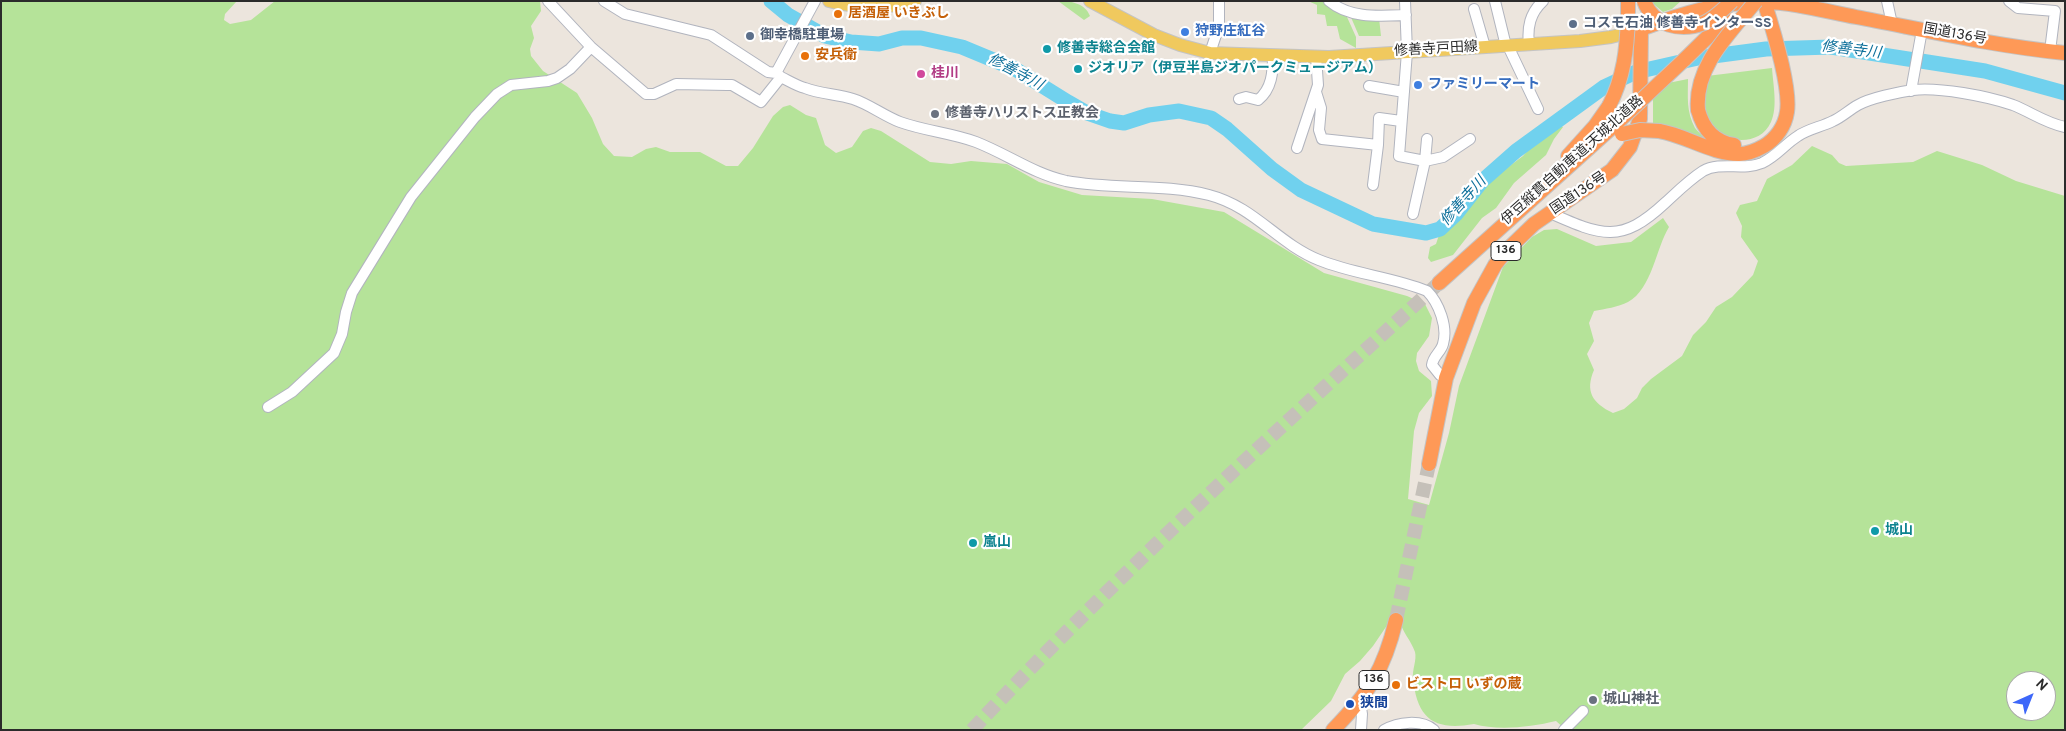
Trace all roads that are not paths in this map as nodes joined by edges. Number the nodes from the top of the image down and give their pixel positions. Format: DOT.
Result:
graph roads {
  1 [pos="548,1"];
  2 [pos="604,1"];
  3 [pos="915,1"];
  4 [pos="1090,1"];
  5 [pos="1219,1"];
  6 [pos="1329,1"];
  7 [pos="1406,1"];
  8 [pos="1495,1"];
  9 [pos="1543,1"];
  10 [pos="1628,1"];
  11 [pos="1644,1"];
  12 [pos="1717,1"];
  13 [pos="1732,1"];
  14 [pos="1743,1"];
  15 [pos="1762,1"];
  16 [pos="1887,1"];
  17 [pos="2009,1"];
  18 [pos="830,2"];
  19 [pos="813,5"];
  20 [pos="1701,8"];
  21 [pos="1474,9"];
  22 [pos="1406,15"];
  23 [pos="1892,24"];
  24 [pos="1641,30"];
  25 [pos="1921,33"];
  26 [pos="1529,45"];
  27 [pos="1507,46"];
  28 [pos="591,47"];
  29 [pos="1485,47"];
  30 [pos="2050,51"];
  31 [pos="1281,52"];
  32 [pos="1407,52"];
  33 [pos="1210,53"];
  34 [pos="1309,53"];
  35 [pos="2065,53"];
  36 [pos="1778,63"];
  37 [pos="779,75"];
  38 [pos="1369,86"];
  39 [pos="1911,91"];
  40 [pos="1316,92"];
  41 [pos="1404,92"];
  42 [pos="1239,99"];
  43 [pos="1538,109"];
  44 [pos="1401,121"];
  45 [pos="2065,127"];
  46 [pos="1621,128"];
  47 [pos="1427,139"];
  48 [pos="1470,139"];
  49 [pos="1378,145"];
  50 [pos="1297,148"];
  51 [pos="1425,161"];
  52 [pos="1373,185"];
  53 [pos="1550,213"];
  54 [pos="1413,214"];
  55 [pos="1508,220"];
  56 [pos="1439,283"];
  57 [pos="1446,378"];
  58 [pos="268,407"];
  59 [pos="1429,464"];
  60 [pos="1396,620"];
  61 [pos="1360,702"];
  62 [pos="1583,711"];
  63 [pos="1333,730"];
  64 [pos="1360,730"];
  65 [pos="1384,730"];
  66 [pos="1434,730"];
  67 [pos="1564,730"];
  1 -- 28 [label="street"];
  2 -- 37 [label="street"];
  3 -- 18 [label="main road"];
  4 -- 33 [label="main road, 修善寺戸田線"];
  5 -- 33 [label="street"];
  6 -- 22 [label="street"];
  7 -- 22 [label="street"];
  8 -- 27 [label="street"];
  9 -- 26 [label="street"];
  10 -- 55 [label="highway, bridge"];
  11 -- 13 [label="highway, bridge"];
  12 -- 20 [label="highway"];
  14 -- 46 [label="highway, 伊豆縦貫自動車道;天城北道路 / 136, bridge"];
  15 -- 20 [label="highway, 国道136号"];
  15 -- 23 [label="highway, 国道136号"];
  15 -- 36 [label="highway"];
  15 -- 36 [label="highway, bridge"];
  16 -- 23 [label="street"];
  17 -- 30 [label="street"];
  19 -- 37 [label="street"];
  20 -- 24 [label="highway, 国道136号"];
  21 -- 29 [label="street"];
  22 -- 32 [label="street"];
  23 -- 25 [label="highway, 国道136号"];
  24 -- 26 [label="main road, 修善寺戸田線"];
  24 -- 53 [label="highway, 国道136号 / 136"];
  25 -- 30 [label="highway, 国道136号"];
  25 -- 39 [label="street"];
  26 -- 27 [label="main road, 修善寺戸田線"];
  27 -- 29 [label="main road, 修善寺戸田線"];
  27 -- 43 [label="street"];
  28 -- 37 [label="street"];
  28 -- 58 [label="street"];
  29 -- 32 [label="main road, 修善寺戸田線"];
  30 -- 35 [label="highway, 国道136号"];
  31 -- 33 [label="main road, 修善寺戸田線"];
  31 -- 34 [label="main road, 修善寺戸田線"];
  31 -- 42 [label="street"];
  32 -- 34 [label="main road, 修善寺戸田線"];
  32 -- 41 [label="street"];
  34 -- 40 [label="street"];
  36 -- 46 [label="highway, bridge"];
  37 -- 57 [label="street"];
  38 -- 41 [label="street"];
  39 -- 45 [label="street"];
  39 -- 53 [label="street"];
  40 -- 49 [label="street"];
  40 -- 50 [label="street"];
  41 -- 44 [label="street"];
  44 -- 49 [label="street"];
  44 -- 51 [label="street"];
  46 -- 55 [label="highway, 伊豆縦貫自動車道;天城北道路 / 136"];
  47 -- 51 [label="street"];
  48 -- 51 [label="street"];
  49 -- 52 [label="street"];
  51 -- 54 [label="street"];
  53 -- 57 [label="highway, 国道136号 / 136"];
  55 -- 56 [label="highway, 伊豆縦貫自動車道;天城北道路 / 136"];
  57 -- 59 [label="highway, 国道136号 / 136"];
  60 -- 61 [label="highway, 136"];
  61 -- 63 [label="highway, 136"];
  61 -- 64 [label="street"];
  62 -- 67 [label="street"];
  65 -- 66 [label="street"];
}
